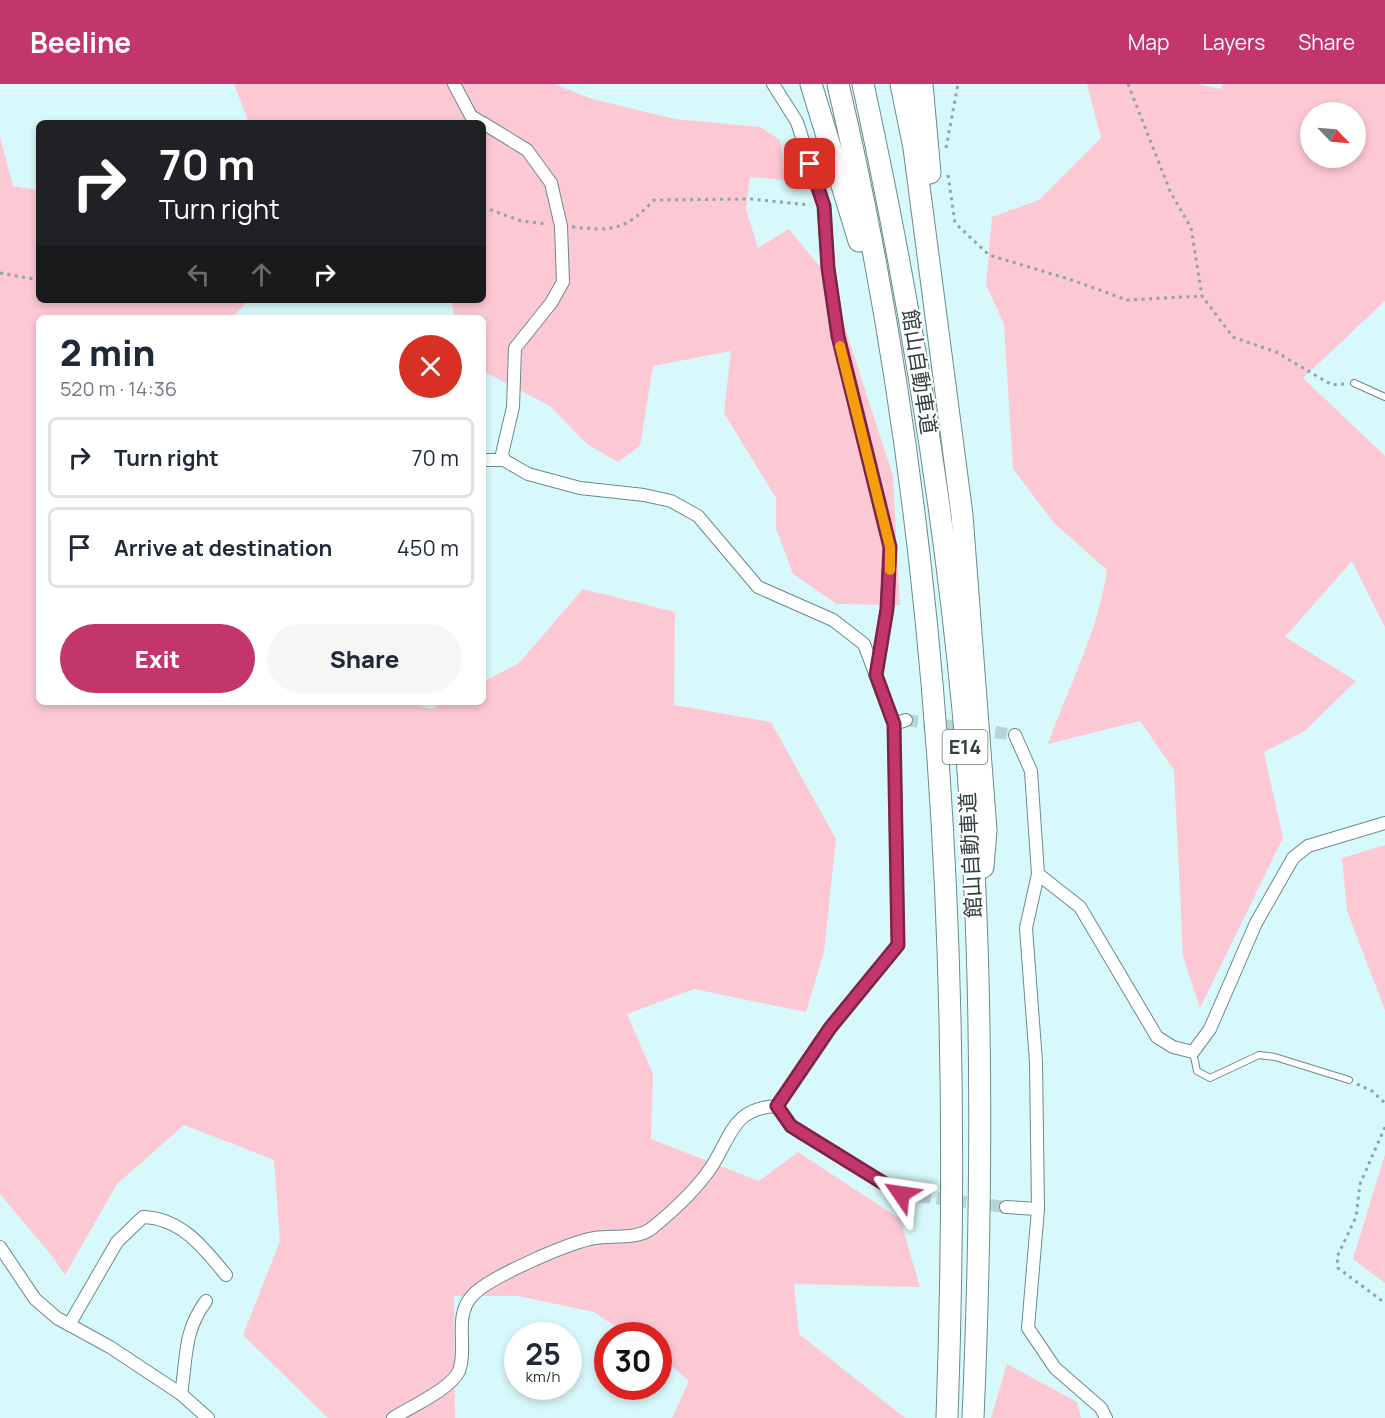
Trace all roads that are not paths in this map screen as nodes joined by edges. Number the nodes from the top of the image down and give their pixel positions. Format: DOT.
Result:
graph roads {
  1 [pos="454,84"];
  2 [pos="773,84"];
  3 [pos="811,84"];
  4 [pos="838,84"];
  5 [pos="863,84"];
  6 [pos="901,84"];
  7 [pos="922,84"];
  8 [pos="478,120"];
  9 [pos="486,125"];
  10 [pos="883,309"];
  11 [pos="938,346"];
  12 [pos="1354,383"];
  13 [pos="1385,397"];
  14 [pos="486,460"];
  15 [pos="504,460"];
  16 [pos="876,675"];
  17 [pos="1015,735"];
  18 [pos="1385,823"];
  19 [pos="1038,874"];
  20 [pos="976,939"];
  21 [pos="1193,1052"];
  22 [pos="1349,1080"];
  23 [pos="777,1106"];
  24 [pos="901,1194"];
  25 [pos="1006,1207"];
  26 [pos="1038,1209"];
  27 [pos="0,1248"];
  28 [pos="226,1275"];
  29 [pos="206,1301"];
  30 [pos="69,1325"];
  31 [pos="181,1394"];
  32 [pos="208,1418"];
  33 [pos="393,1418"];
  34 [pos="947,1418"];
  35 [pos="973,1418"];
  36 [pos="1106,1418"];
  1 -- 8 [label="street"];
  2 -- 16 [label="street"];
  3 -- 10 [label="highway"];
  4 -- 10 [label="highway, 館山自動車道 / E14"];
  5 -- 20 [label="highway, 館山自動車道 / E14"];
  6 -- 11 [label="highway"];
  7 -- 11 [label="highway"];
  9 -- 15 [label="street"];
  10 -- 34 [label="highway, 館山自動車道 / E14"];
  11 -- 20 [label="highway"];
  12 -- 13 [label="lane"];
  14 -- 15 [label="street"];
  15 -- 16 [label="street"];
  16 -- 23 [label="street"];
  17 -- 19 [label="street"];
  18 -- 21 [label="street"];
  19 -- 21 [label="street"];
  19 -- 26 [label="street"];
  20 -- 35 [label="highway, 館山自動車道 / E14"];
  21 -- 22 [label="lane"];
  23 -- 24 [label="street"];
  23 -- 33 [label="street"];
  25 -- 26 [label="street"];
  26 -- 36 [label="street"];
  27 -- 30 [label="street"];
  28 -- 30 [label="street"];
  29 -- 31 [label="street"];
  30 -- 31 [label="street"];
  31 -- 32 [label="street"];
}
